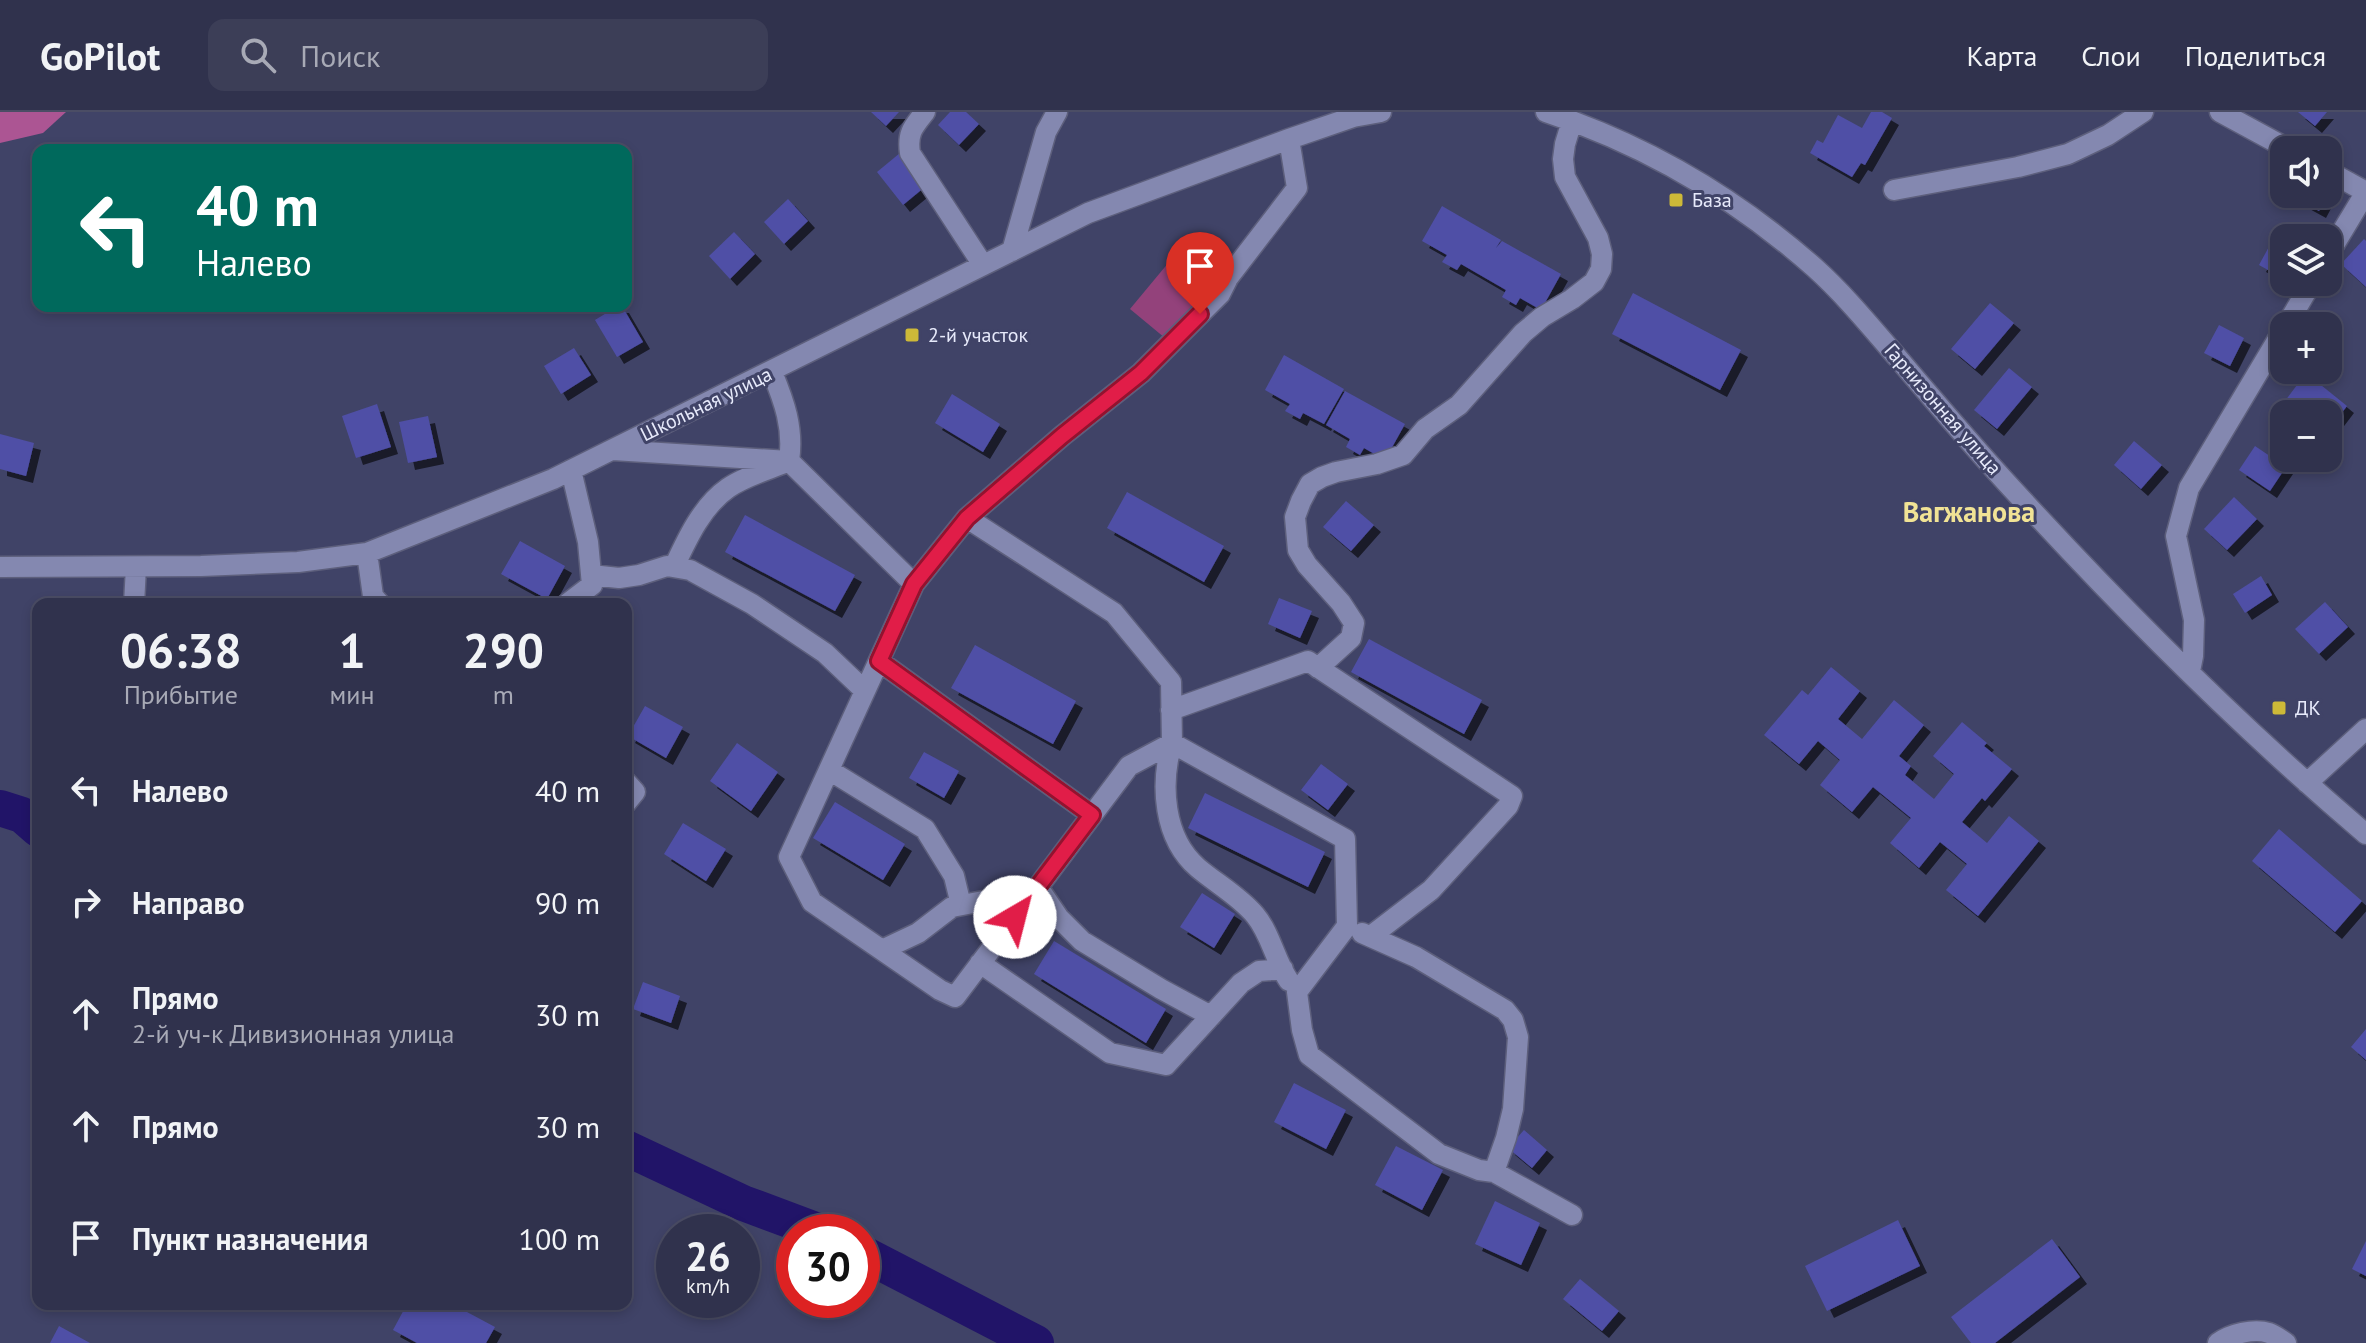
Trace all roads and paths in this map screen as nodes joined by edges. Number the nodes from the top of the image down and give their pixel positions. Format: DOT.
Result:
graph roads {
  1 [pos="925,112"];
  2 [pos="1057,112"];
  3 [pos="1381,112"];
  4 [pos="1546,112"];
  5 [pos="2143,112"];
  6 [pos="2220,112"];
  7 [pos="1572,121"];
  8 [pos="1289,139"];
  9 [pos="2270,139"];
  10 [pos="2342,179"];
  11 [pos="1894,190"];
  12 [pos="2342,232"];
  13 [pos="1012,251"];
  14 [pos="983,265"];
  15 [pos="2270,353"];
  16 [pos="772,372"];
  17 [pos="613,450"];
  18 [pos="789,461"];
  19 [pos="571,470"];
  20 [pos="967,518"];
  21 [pos="367,553"];
  22 [pos="0,567"];
  23 [pos="136,567"];
  24 [pos="674,567"];
  25 [pos="591,575"];
  26 [pos="914,584"];
  27 [pos="134,598"];
  28 [pos="375,598"];
  29 [pos="575,598"];
  30 [pos="879,661"];
  31 [pos="1318,668"];
  32 [pos="2190,671"];
  33 [pos="865,691"];
  34 [pos="1171,710"];
  35 [pos="2366,729"];
  36 [pos="1172,743"];
  37 [pos="829,770"];
  38 [pos="2307,783"];
  39 [pos="1092,815"];
  40 [pos="2366,834"];
  41 [pos="1035,891"];
  42 [pos="961,905"];
  43 [pos="1347,926"];
  44 [pos="1371,936"];
  45 [pos="882,950"];
  46 [pos="980,963"];
  47 [pos="1283,969"];
  48 [pos="1297,992"];
  49 [pos="1211,1016"];
  50 [pos="1494,1172"];
  51 [pos="1572,1215"];
  52 [pos="2218,1343"];
  53 [pos="2286,1343"];
  1 -- 14 [label="street"];
  2 -- 13 [label="street"];
  3 -- 8 [label="street, Школьная улица"];
  4 -- 7 [label="street, Гарнизонная улица"];
  5 -- 11 [label="street"];
  6 -- 9 [label="street"];
  7 -- 31 [label="street"];
  7 -- 32 [label="street, Гарнизонная улица"];
  8 -- 13 [label="street, Школьная улица"];
  8 -- 20 [label="street"];
  10 -- 12 [label="street"];
  13 -- 14 [label="street, Школьная улица"];
  14 -- 16 [label="street, Школьная улица"];
  15 -- 32 [label="street"];
  16 -- 17 [label="street, Школьная улица"];
  16 -- 18 [label="street"];
  17 -- 18 [label="street"];
  17 -- 19 [label="street, Школьная улица"];
  18 -- 24 [label="street"];
  18 -- 26 [label="street"];
  19 -- 21 [label="street, Школьная улица"];
  19 -- 25 [label="street"];
  20 -- 26 [label="street"];
  20 -- 34 [label="street"];
  21 -- 23 [label="street, Школьная улица"];
  21 -- 28 [label="street"];
  22 -- 23 [label="street, Школьная улица"];
  23 -- 27 [label="street"];
  24 -- 25 [label="street"];
  24 -- 33 [label="street"];
  25 -- 29 [label="street"];
  26 -- 30 [label="street"];
  30 -- 33 [label="street"];
  30 -- 39 [label="street"];
  31 -- 34 [label="street"];
  31 -- 44 [label="street"];
  32 -- 38 [label="street, Гарнизонная улица"];
  33 -- 37 [label="street"];
  34 -- 36 [label="street"];
  35 -- 38 [label="street"];
  36 -- 39 [label="street"];
  36 -- 43 [label="street"];
  36 -- 47 [label="street"];
  37 -- 42 [label="street"];
  37 -- 45 [label="street"];
  38 -- 40 [label="street, Гарнизонная улица"];
  39 -- 41 [label="street"];
  41 -- 42 [label="street"];
  41 -- 46 [label="street"];
  41 -- 49 [label="street"];
  42 -- 45 [label="street"];
  43 -- 44 [label="street"];
  43 -- 48 [label="street"];
  44 -- 50 [label="street"];
  45 -- 46 [label="street"];
  46 -- 49 [label="street"];
  47 -- 48 [label="street"];
  47 -- 49 [label="street"];
  48 -- 50 [label="street"];
  50 -- 51 [label="street"];
  52 -- 53 [label="street"];
}
